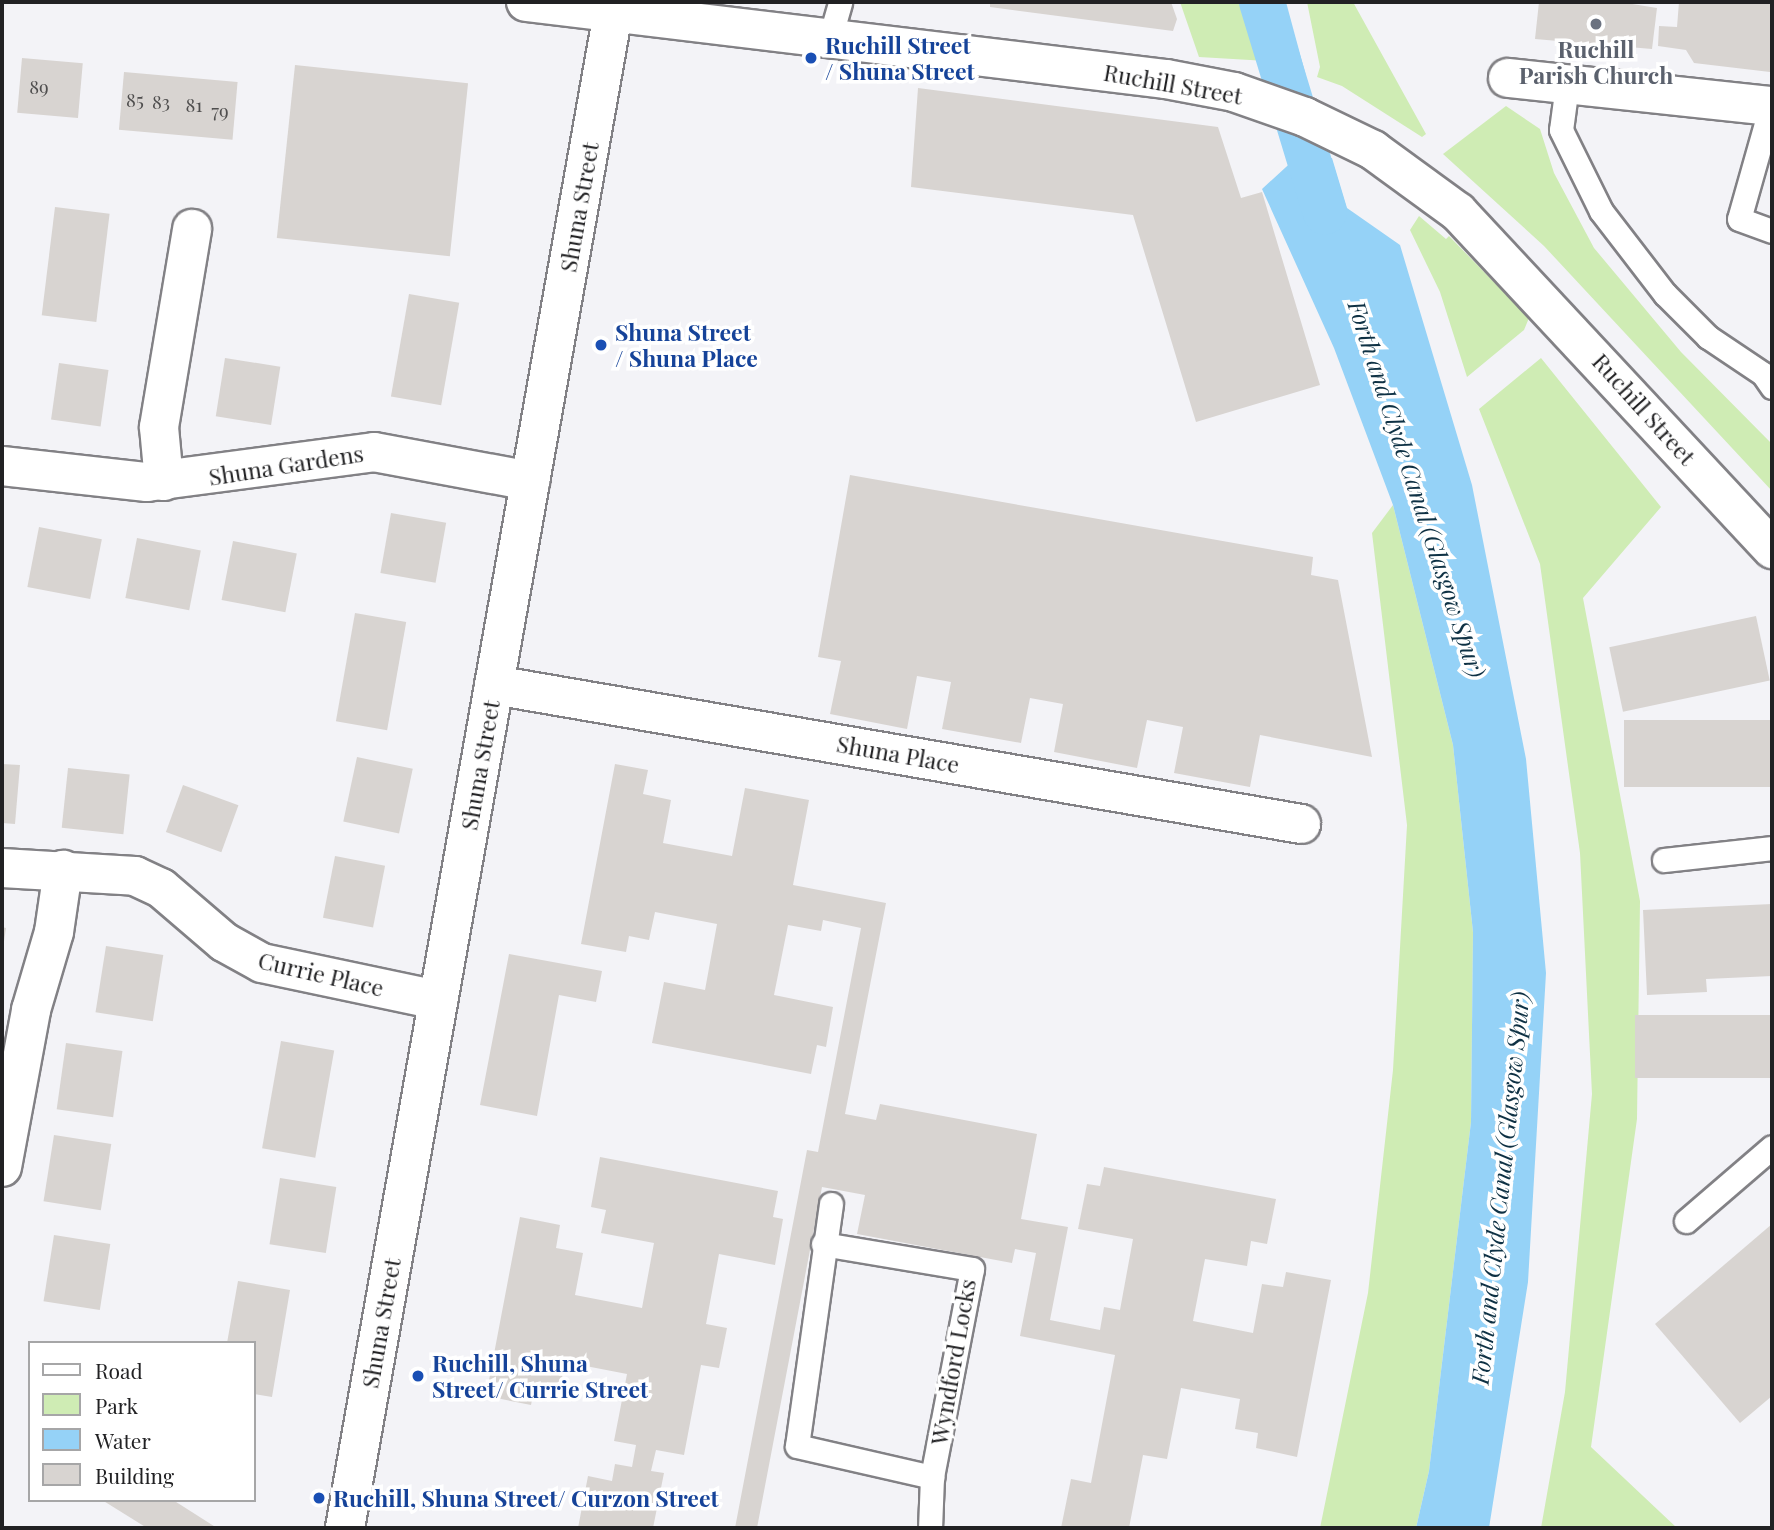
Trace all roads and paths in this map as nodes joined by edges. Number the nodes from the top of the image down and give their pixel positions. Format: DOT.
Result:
graph roads {
  1 [pos="526,2"];
  2 [pos="840,2"];
  3 [pos="614,7"];
  4 [pos="830,38"];
  5 [pos="1508,78"];
  6 [pos="1567,85"];
  7 [pos="1771,106"];
  8 [pos="192,229"];
  9 [pos="1772,231"];
  10 [pos="1772,387"];
  11 [pos="2,466"];
  12 [pos="164,481"];
  13 [pos="530,481"];
  14 [pos="1772,549"];
  15 [pos="494,685"];
  16 [pos="1301,824"];
  17 [pos="1772,848"];
  18 [pos="1664,860"];
  19 [pos="2,868"];
  20 [pos="63,870"];
  21 [pos="438,1000"];
  22 [pos="1772,1147"];
  23 [pos="2,1167"];
  24 [pos="831,1204"];
  25 [pos="1686,1221"];
  26 [pos="823,1244"];
  27 [pos="932,1477"];
  28 [pos="345,1528"];
  29 [pos="930,1528"];
  1 -- 3 [label="street, Ruchill Street"];
  2 -- 4 [label="lane"];
  3 -- 4 [label="street, Ruchill Street"];
  3 -- 13 [label="street, Shuna Street"];
  4 -- 14 [label="street, Ruchill Street"];
  5 -- 6 [label="street"];
  6 -- 7 [label="street"];
  6 -- 10 [label="lane"];
  7 -- 9 [label="lane"];
  8 -- 12 [label="street"];
  11 -- 12 [label="street, Shuna Gardens"];
  12 -- 13 [label="street, Shuna Gardens"];
  13 -- 15 [label="street, Shuna Street"];
  15 -- 16 [label="street, Shuna Place"];
  15 -- 21 [label="street, Shuna Street"];
  17 -- 18 [label="lane"];
  19 -- 20 [label="street, Currie Place"];
  20 -- 21 [label="street, Currie Place"];
  20 -- 23 [label="street"];
  21 -- 28 [label="street, Shuna Street"];
  22 -- 25 [label="lane"];
  24 -- 26 [label="lane, Wyndford Locks"];
  26 -- 27 [label="lane, Wyndford Locks"];
  26 -- 27 [label="lane, Wyndford Locks"];
  27 -- 29 [label="lane, Wyndford Locks"];
}
